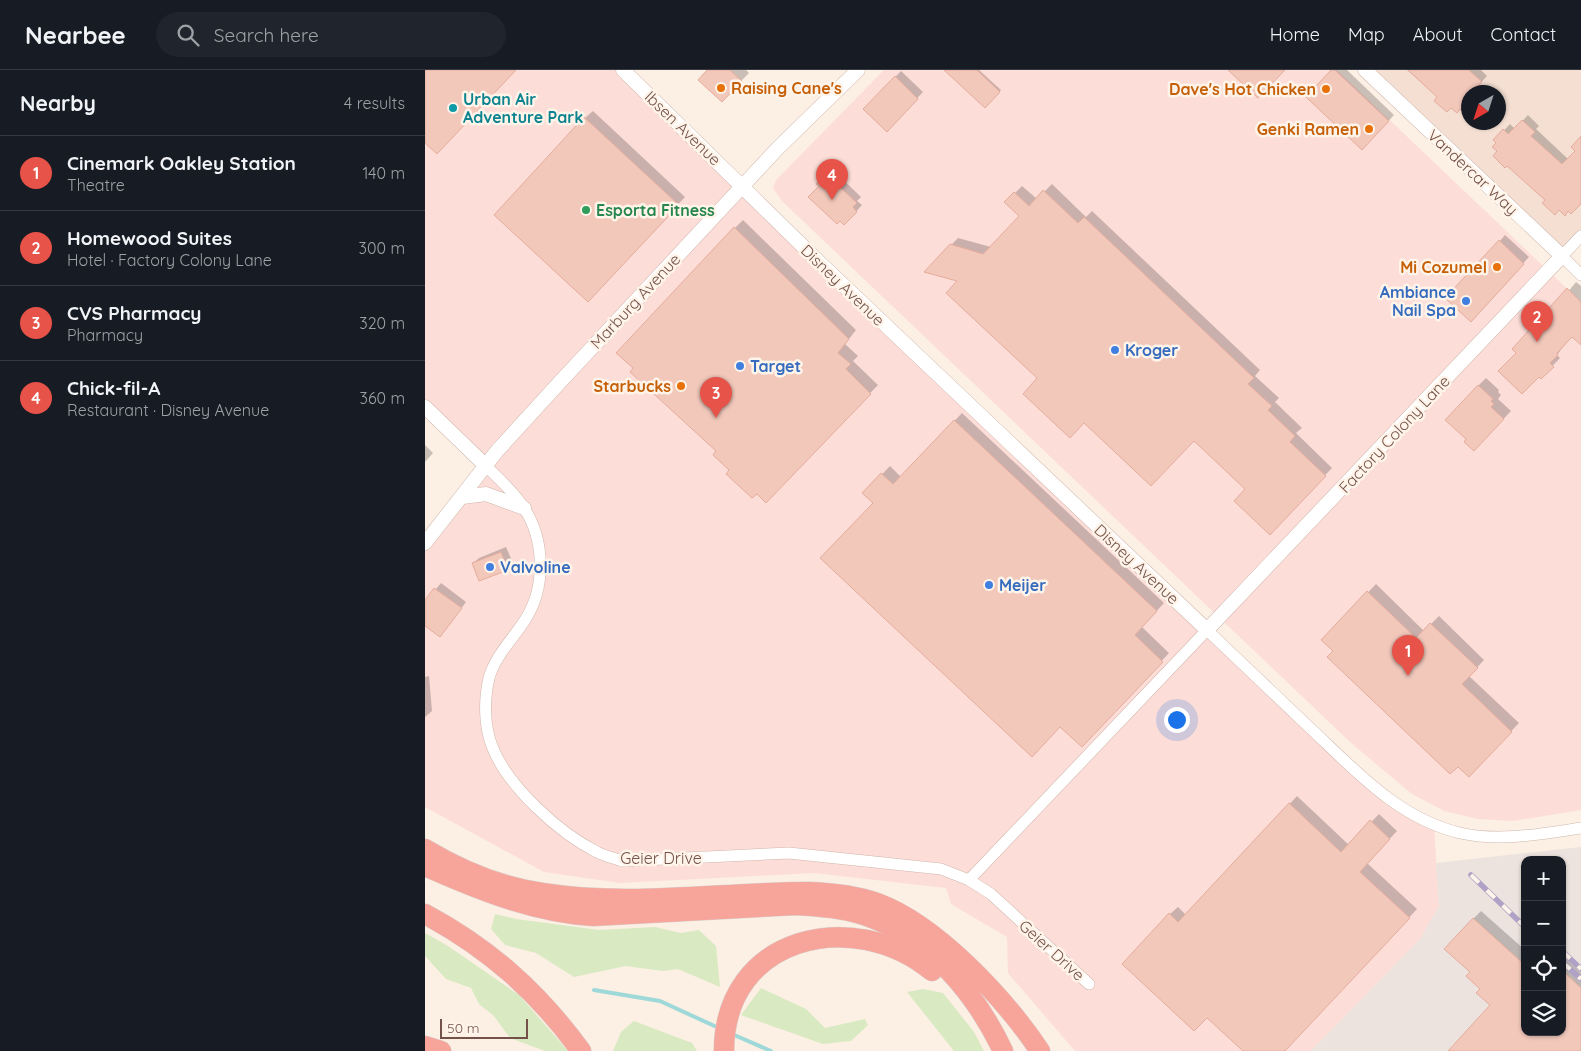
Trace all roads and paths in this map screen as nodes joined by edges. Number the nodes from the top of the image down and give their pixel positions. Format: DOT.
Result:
graph roads {
  1 [pos="623,70"];
  2 [pos="858,70"];
  3 [pos="1365,70"];
  4 [pos="742,187"];
  5 [pos="1581,236"];
  6 [pos="1562,256"];
  7 [pos="1581,275"];
  8 [pos="425,407"];
  9 [pos="486,466"];
  10 [pos="462,497"];
  11 [pos="524,508"];
  12 [pos="425,543"];
  13 [pos="1207,630"];
  14 [pos="1581,828"];
  15 [pos="425,849"];
  16 [pos="425,866"];
  17 [pos="425,877"];
  18 [pos="969,880"];
  19 [pos="529,906"];
  20 [pos="425,914"];
  21 [pos="425,921"];
  22 [pos="486,953"];
  23 [pos="973,973"];
  24 [pos="1089,984"];
  25 [pos="425,1046"];
  26 [pos="724,1048"];
  27 [pos="441,1051"];
  28 [pos="581,1051"];
  29 [pos="1003,1051"];
  30 [pos="1019,1051"];
  31 [pos="1040,1051"];
  1 -- 4 [label="street, Ibsen Avenue"];
  2 -- 4 [label="street, Marburg Avenue"];
  3 -- 6 [label="street, Vandercar Way"];
  4 -- 9 [label="street, Marburg Avenue"];
  4 -- 13 [label="street, Disney Avenue"];
  5 -- 6 [label="street, Factory Colony Lane"];
  6 -- 7 [label="street, Vandercar Way"];
  6 -- 13 [label="street, Factory Colony Lane"];
  8 -- 9 [label="street"];
  9 -- 10 [label="street, Marburg Avenue"];
  9 -- 11 [label="street, Geier Drive"];
  10 -- 11 [label="street"];
  10 -- 12 [label="street, Marburg Avenue"];
  11 -- 18 [label="street, Geier Drive"];
  13 -- 14 [label="street, Disney Avenue"];
  13 -- 18 [label="street"];
  15 -- 23 [label="highway"];
  16 -- 19 [label="highway"];
  17 -- 19 [label="highway"];
  18 -- 24 [label="street, Geier Drive"];
  19 -- 29 [label="highway"];
  20 -- 22 [label="highway"];
  21 -- 22 [label="highway"];
  22 -- 28 [label="highway"];
  23 -- 30 [label="highway"];
  23 -- 31 [label="highway"];
  25 -- 27 [label="highway"];
  26 -- 29 [label="highway"];
}
